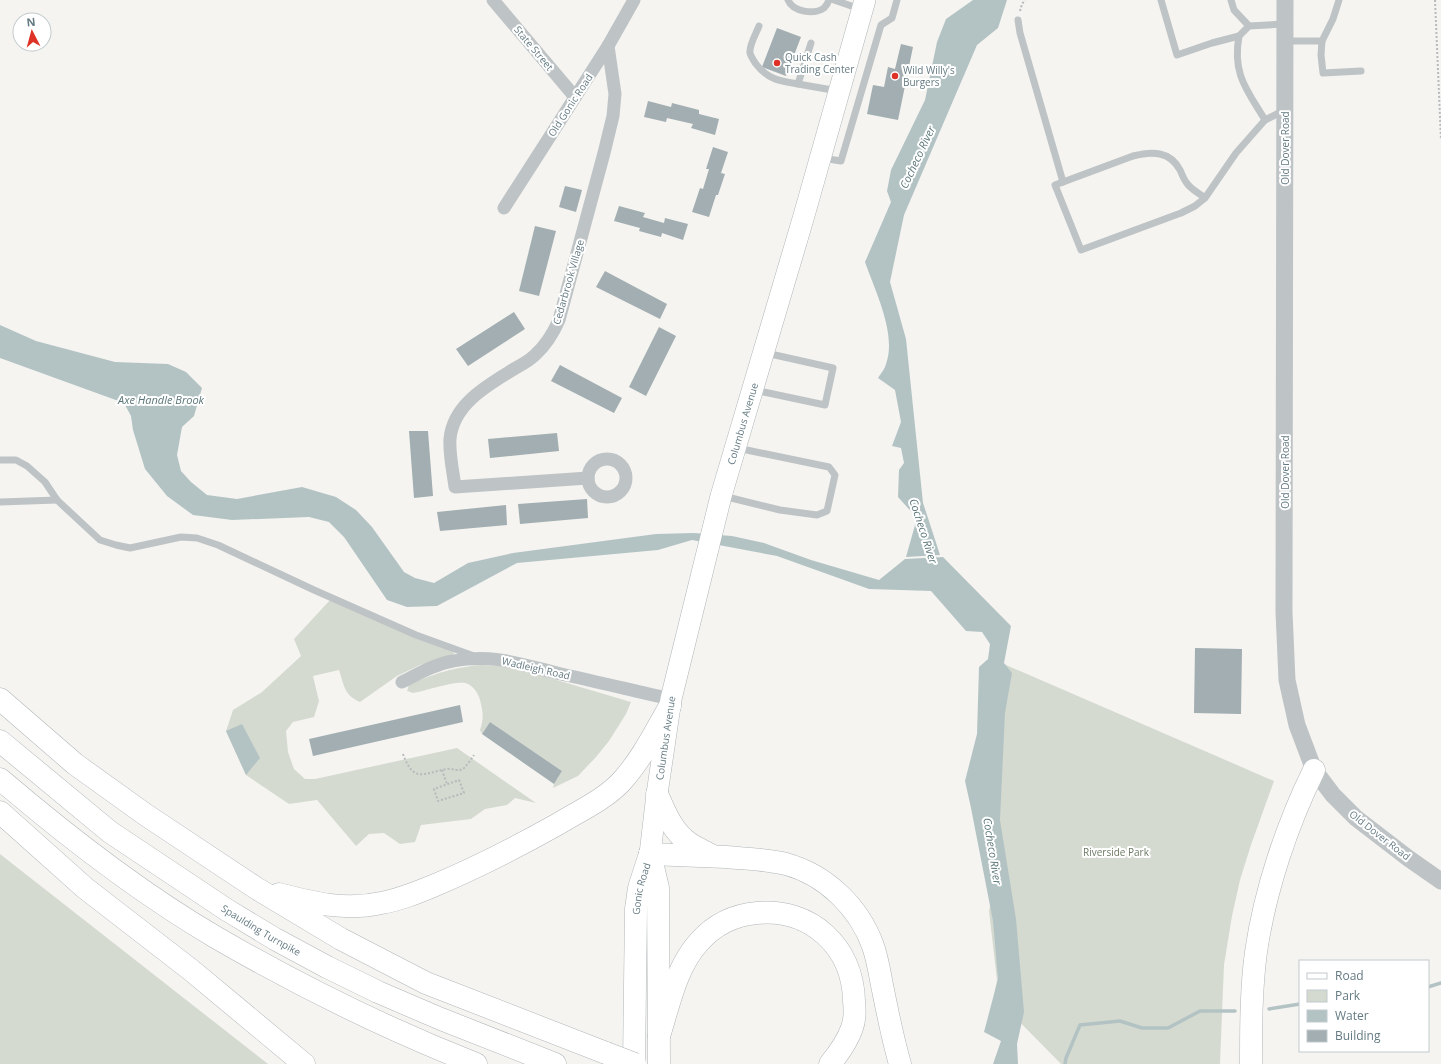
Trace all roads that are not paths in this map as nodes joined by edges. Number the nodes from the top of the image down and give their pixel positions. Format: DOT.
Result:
graph roads {
  1 [pos="493,0"];
  2 [pos="634,0"];
  3 [pos="788,0"];
  4 [pos="829,0"];
  5 [pos="834,0"];
  6 [pos="897,0"];
  7 [pos="1161,0"];
  8 [pos="1230,0"];
  9 [pos="1285,0"];
  10 [pos="1339,0"];
  11 [pos="863,5"];
  12 [pos="1018,20"];
  13 [pos="759,26"];
  14 [pos="1249,26"];
  15 [pos="1285,32"];
  16 [pos="1239,36"];
  17 [pos="1322,41"];
  18 [pos="811,43"];
  19 [pos="608,46"];
  20 [pos="1361,71"];
  21 [pos="798,84"];
  22 [pos="840,91"];
  23 [pos="575,97"];
  24 [pos="1285,110"];
  25 [pos="1265,120"];
  26 [pos="821,158"];
  27 [pos="1063,182"];
  28 [pos="1205,198"];
  29 [pos="504,208"];
  30 [pos="763,352"];
  31 [pos="752,389"];
  32 [pos="734,448"];
  33 [pos="0,460"];
  34 [pos="588,478"];
  35 [pos="721,496"];
  36 [pos="57,500"];
  37 [pos="0,502"];
  38 [pos="480,658"];
  39 [pos="402,682"];
  40 [pos="0,699"];
  41 [pos="671,703"];
  42 [pos="0,741"];
  43 [pos="1314,770"];
  44 [pos="0,779"];
  45 [pos="657,794"];
  46 [pos="0,812"];
  47 [pos="650,854"];
  48 [pos="714,857"];
  49 [pos="1441,881"];
  50 [pos="256,888"];
  51 [pos="659,1036"];
  52 [pos="304,1064"];
  53 [pos="476,1064"];
  54 [pos="555,1064"];
  55 [pos="635,1064"];
  56 [pos="659,1064"];
  57 [pos="830,1064"];
  58 [pos="900,1064"];
  59 [pos="1251,1064"];
  1 -- 23 [label="street, State Street"];
  2 -- 19 [label="street, Old Gonic Road"];
  3 -- 4 [label="lane"];
  5 -- 11 [label="lane"];
  6 -- 26 [label="lane"];
  7 -- 16 [label="lane"];
  8 -- 14 [label="lane"];
  9 -- 15 [label="street, Old Dover Road"];
  10 -- 17 [label="lane"];
  11 -- 22 [label="main road, Columbus Avenue"];
  12 -- 27 [label="lane"];
  13 -- 21 [label="lane"];
  14 -- 15 [label="lane"];
  14 -- 16 [label="lane"];
  15 -- 17 [label="lane"];
  15 -- 24 [label="street, Old Dover Road"];
  16 -- 25 [label="lane"];
  17 -- 20 [label="lane"];
  18 -- 21 [label="lane"];
  19 -- 23 [label="street, Old Gonic Road"];
  19 -- 34 [label="street, Cedarbrook Village"];
  21 -- 22 [label="lane"];
  22 -- 26 [label="main road, Columbus Avenue"];
  23 -- 29 [label="street, Old Gonic Road"];
  24 -- 25 [label="lane"];
  24 -- 43 [label="street, Old Dover Road"];
  25 -- 28 [label="lane"];
  26 -- 30 [label="main road, Columbus Avenue"];
  27 -- 28 [label="lane"];
  27 -- 28 [label="lane"];
  30 -- 31 [label="main road, Columbus Avenue"];
  30 -- 31 [label="lane"];
  31 -- 32 [label="main road, Columbus Avenue"];
  32 -- 35 [label="main road, Columbus Avenue"];
  32 -- 35 [label="lane"];
  33 -- 36 [label="lane"];
  35 -- 41 [label="main road, Columbus Avenue"];
  36 -- 37 [label="lane"];
  36 -- 38 [label="lane"];
  38 -- 39 [label="street, Wadleigh Road"];
  38 -- 41 [label="street, Wadleigh Road"];
  40 -- 50 [label="highway"];
  41 -- 45 [label="main road, Columbus Avenue"];
  41 -- 50 [label="highway"];
  42 -- 54 [label="highway, Spaulding Turnpike"];
  43 -- 49 [label="street, Old Dover Road"];
  43 -- 59 [label="highway"];
  44 -- 53 [label="highway"];
  45 -- 47 [label="main road, Columbus Avenue"];
  45 -- 48 [label="highway"];
  46 -- 52 [label="highway"];
  47 -- 48 [label="highway"];
  47 -- 51 [label="highway, Gonic Road"];
  47 -- 55 [label="highway, Gonic Road"];
  48 -- 58 [label="highway"];
  50 -- 55 [label="highway, bridge"];
  51 -- 56 [label="highway, Gonic Road"];
  51 -- 57 [label="highway"];
}
